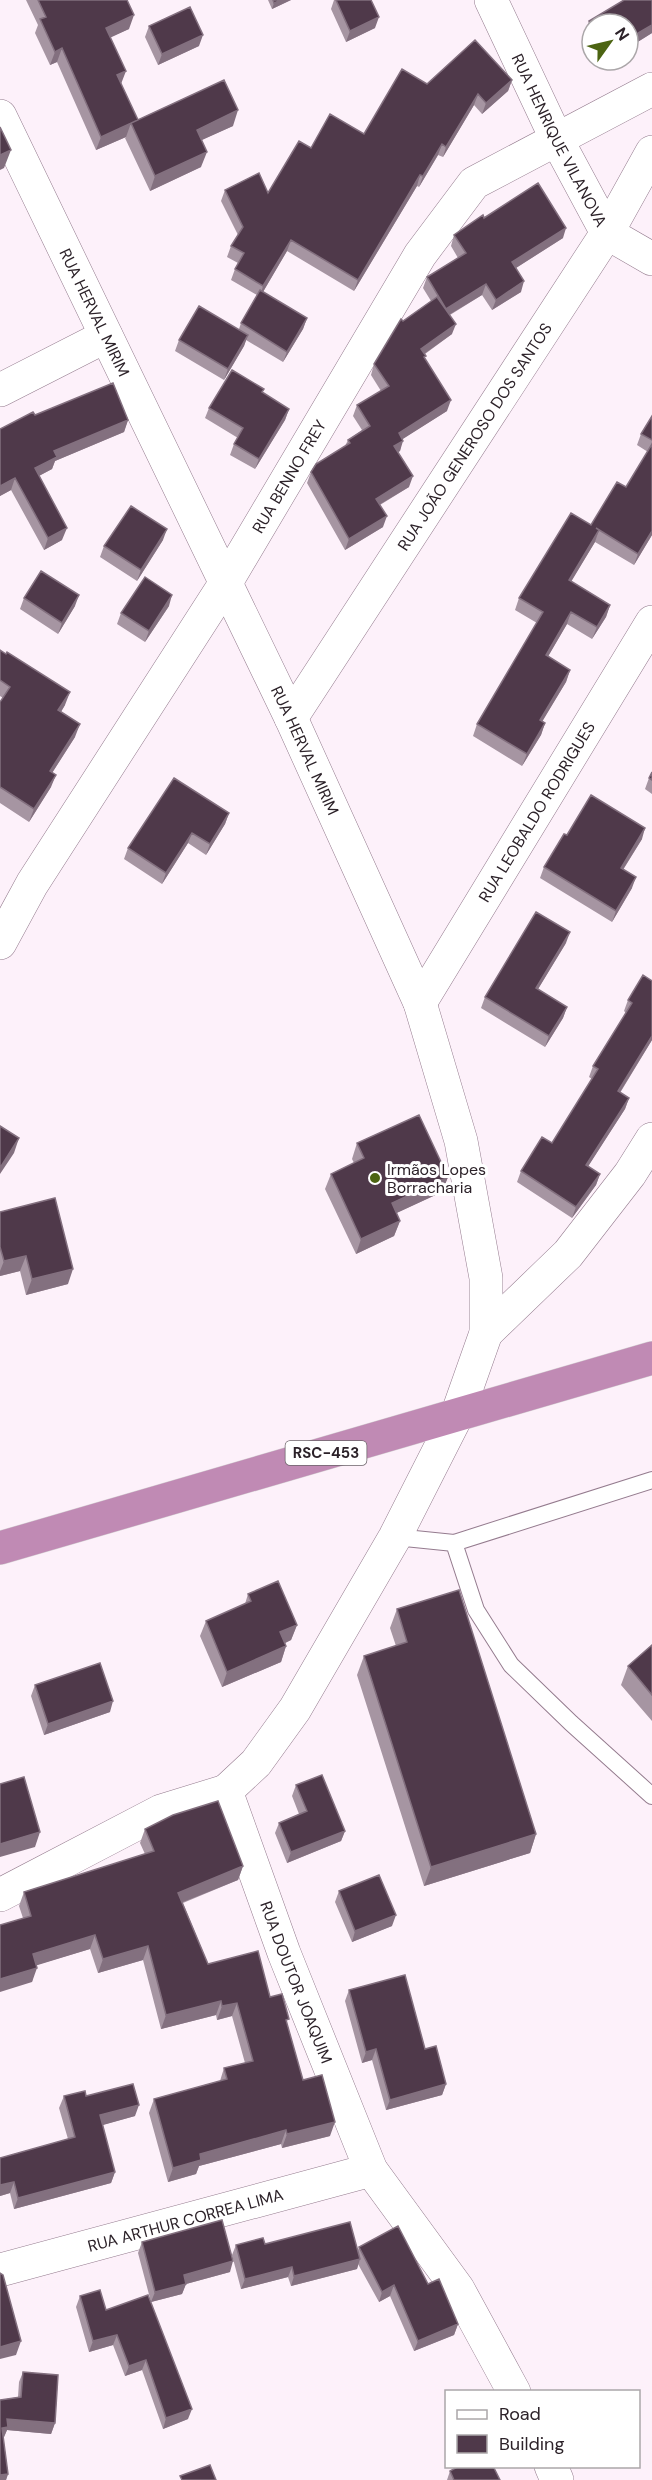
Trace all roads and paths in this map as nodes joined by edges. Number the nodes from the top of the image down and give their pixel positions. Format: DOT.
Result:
graph roads {
  1 [pos="491,0"];
  2 [pos="652,89"];
  3 [pos="0,116"];
  4 [pos="556,138"];
  5 [pos="652,152"];
  6 [pos="607,232"];
  7 [pos="652,259"];
  8 [pos="106,336"];
  9 [pos="0,390"];
  10 [pos="225,584"];
  11 [pos="652,622"];
  12 [pos="291,718"];
  13 [pos="0,943"];
  14 [pos="420,1003"];
  15 [pos="652,1139"];
  16 [pos="486,1333"];
  17 [pos="652,1358"];
  18 [pos="457,1415"];
  19 [pos="652,1480"];
  20 [pos="395,1537"];
  21 [pos="454,1543"];
  22 [pos="0,1548"];
  23 [pos="226,1791"];
  24 [pos="652,1796"];
  25 [pos="0,1895"];
  26 [pos="371,2170"];
  27 [pos="0,2270"];
  28 [pos="513,2390"];
  1 -- 4 [label="street, RUA HENRIQUE VILANOVA"];
  2 -- 4 [label="street, RUA BENNO FREY"];
  3 -- 8 [label="street, RUA HERVAL MIRIM"];
  4 -- 6 [label="street, RUA HENRIQUE VILANOVA"];
  4 -- 10 [label="street, RUA BENNO FREY"];
  5 -- 6 [label="street, RUA JOÃO GENEROSO DOS SANTOS"];
  6 -- 7 [label="street, RUA HENRIQUE VILANOVA"];
  6 -- 12 [label="street, RUA JOÃO GENEROSO DOS SANTOS"];
  8 -- 9 [label="street"];
  8 -- 10 [label="street, RUA HERVAL MIRIM"];
  10 -- 12 [label="street, RUA HERVAL MIRIM"];
  10 -- 13 [label="street, RUA BENNO FREY"];
  11 -- 14 [label="street, RUA LEOBALDO RODRIGUES"];
  12 -- 14 [label="street, RUA HERVAL MIRIM"];
  14 -- 16 [label="street, RUA HERVAL MIRIM"];
  15 -- 16 [label="street"];
  16 -- 18 [label="street, RUA HERVAL MIRIM"];
  17 -- 18 [label="highway, RSC-453"];
  18 -- 20 [label="street, RUA HERVAL MIRIM"];
  18 -- 22 [label="highway, RSC-453"];
  19 -- 21 [label="lane"];
  20 -- 21 [label="lane"];
  20 -- 23 [label="street, RUA HERVAL MIRIM"];
  21 -- 24 [label="lane"];
  23 -- 25 [label="street"];
  23 -- 26 [label="street, RUA DOUTOR JOAQUIM"];
  26 -- 27 [label="street, RUA ARTHUR CORREA LIMA"];
  26 -- 28 [label="street, RUA DOUTOR JOAQUIM"];
}
